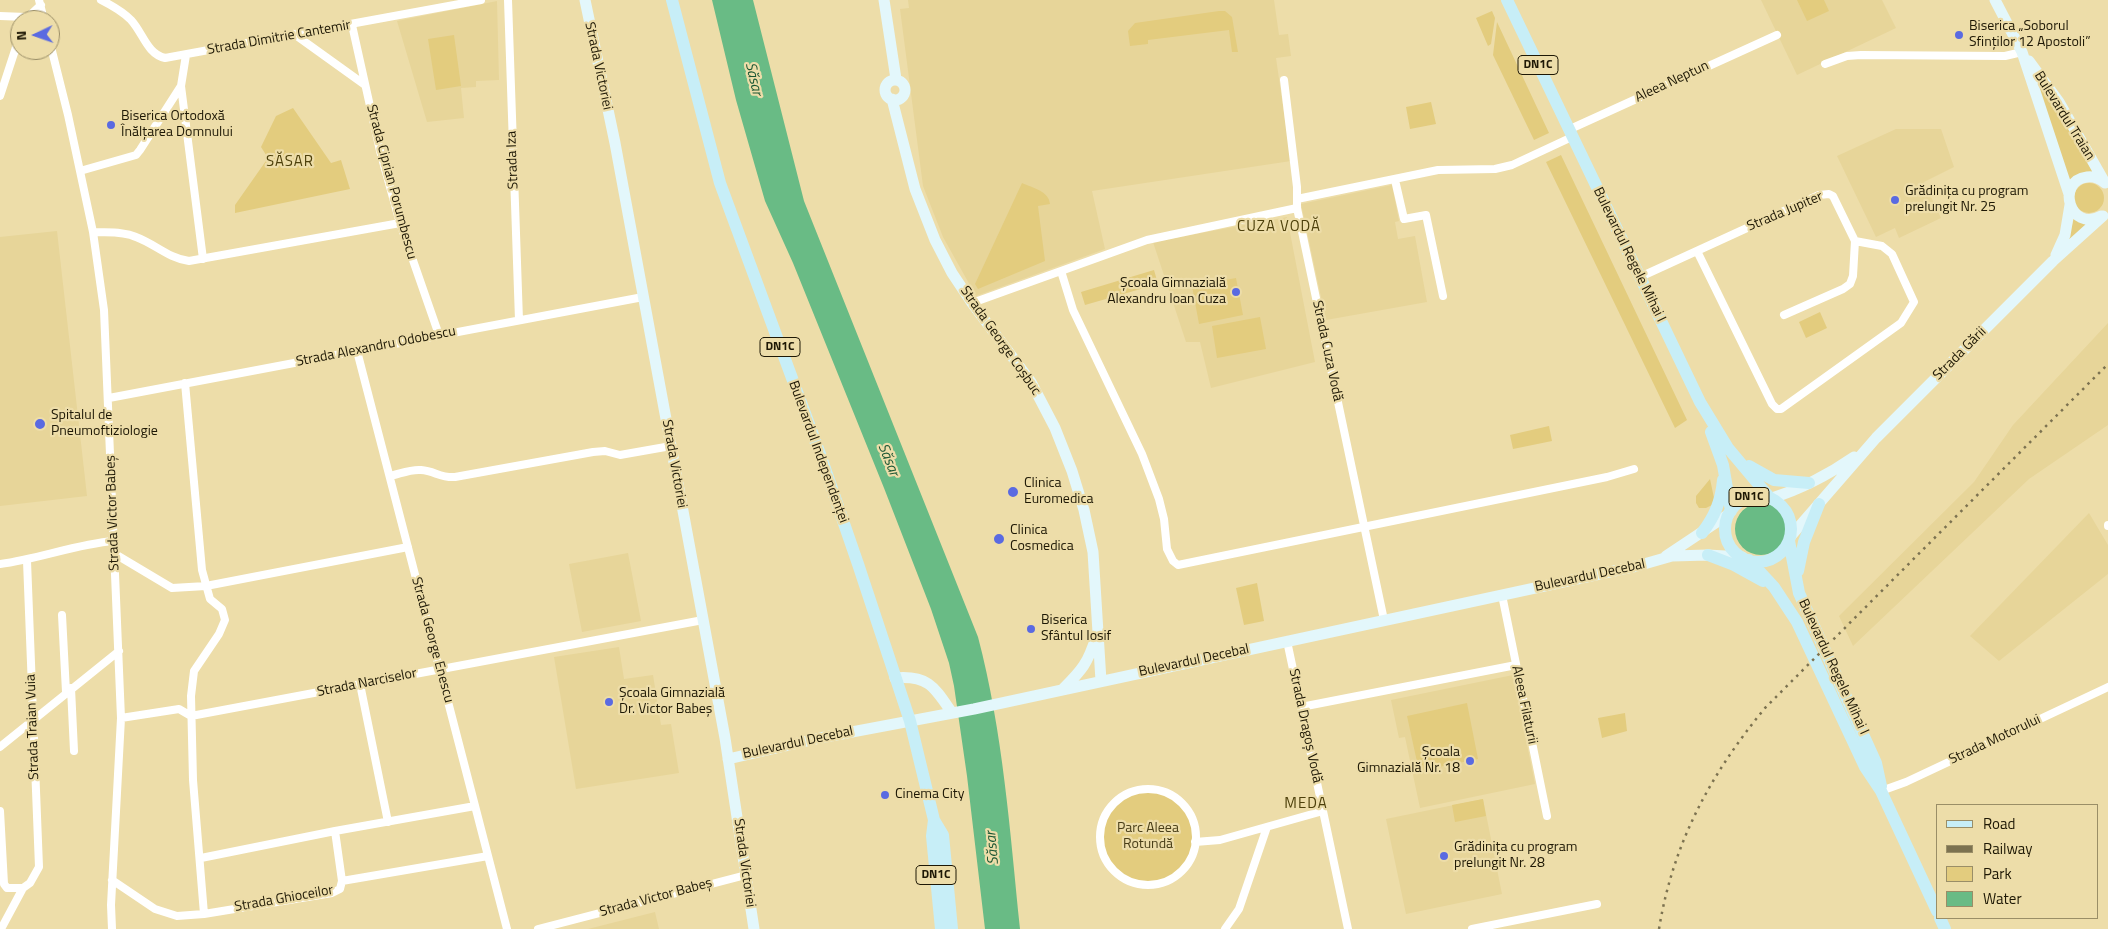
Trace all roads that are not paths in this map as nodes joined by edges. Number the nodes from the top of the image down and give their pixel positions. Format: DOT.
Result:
graph roads {
  1 [pos="101,0"];
  2 [pos="481,0"];
  3 [pos="508,0"];
  4 [pos="585,0"];
  5 [pos="672,0"];
  6 [pos="884,0"];
  7 [pos="1507,0"];
  8 [pos="1995,0"];
  9 [pos="468,1"];
  10 [pos="352,25"];
  11 [pos="294,34"];
  12 [pos="1777,35"];
  13 [pos="2022,52"];
  14 [pos="186,54"];
  15 [pos="12,60"];
  16 [pos="54,60"];
  17 [pos="1826,64"];
  18 [pos="1284,80"];
  19 [pos="893,81"];
  20 [pos="365,84"];
  21 [pos="181,86"];
  22 [pos="0,96"];
  23 [pos="896,99"];
  24 [pos="1570,133"];
  25 [pos="80,171"];
  26 [pos="1395,180"];
  27 [pos="2106,184"];
  28 [pos="1297,199"];
  29 [pos="2069,200"];
  30 [pos="1297,208"];
  31 [pos="2105,213"];
  32 [pos="400,223"];
  33 [pos="93,232"];
  34 [pos="1855,241"];
  35 [pos="1697,251"];
  36 [pos="204,258"];
  37 [pos="2053,261"];
  38 [pos="1061,271"];
  39 [pos="1640,277"];
  40 [pos="1443,296"];
  41 [pos="644,297"];
  42 [pos="972,303"];
  43 [pos="1784,316"];
  44 [pos="518,320"];
  45 [pos="439,335"];
  46 [pos="357,351"];
  47 [pos="184,384"];
  48 [pos="109,398"];
  49 [pos="1700,402"];
  50 [pos="671,446"];
  51 [pos="1868,447"];
  52 [pos="1735,456"];
  53 [pos="1724,465"];
  54 [pos="1634,469"];
  55 [pos="390,476"];
  56 [pos="1809,483"];
  57 [pos="1771,498"];
  58 [pos="1820,504"];
  59 [pos="1730,512"];
  60 [pos="1364,528"];
  61 [pos="1702,533"];
  62 [pos="1789,539"];
  63 [pos="114,541"];
  64 [pos="408,547"];
  65 [pos="115,554"];
  66 [pos="1708,555"];
  67 [pos="1746,559"];
  68 [pos="1660,560"];
  69 [pos="27,561"];
  70 [pos="0,564"];
  71 [pos="1797,581"];
  72 [pos="206,586"];
  73 [pos="1774,587"];
  74 [pos="1502,595"];
  75 [pos="62,615"];
  76 [pos="703,620"];
  77 [pos="1384,620"];
  78 [pos="1098,630"];
  79 [pos="1287,641"];
  80 [pos="119,651"];
  81 [pos="1516,665"];
  82 [pos="440,670"];
  83 [pos="895,678"];
  84 [pos="1102,681"];
  85 [pos="360,684"];
  86 [pos="2108,687"];
  87 [pos="1063,689"];
  88 [pos="69,690"];
  89 [pos="1301,707"];
  90 [pos="952,713"];
  91 [pos="191,716"];
  92 [pos="121,718"];
  93 [pos="32,720"];
  94 [pos="910,721"];
  95 [pos="0,747"];
  96 [pos="74,751"];
  97 [pos="728,759"];
  98 [pos="1881,791"];
  99 [pos="475,806"];
  100 [pos="1323,811"];
  101 [pos="0,812"];
  102 [pos="1547,816"];
  103 [pos="934,820"];
  104 [pos="388,822"];
  105 [pos="1267,827"];
  106 [pos="335,831"];
  107 [pos="1195,842"];
  108 [pos="488,856"];
  109 [pos="201,858"];
  110 [pos="746,875"];
  111 [pos="112,880"];
  112 [pos="342,881"];
  113 [pos="23,888"];
  114 [pos="1598,904"];
  115 [pos="1936,909"];
  116 [pos="204,914"];
  117 [pos="1,929"];
  118 [pos="112,929"];
  119 [pos="507,929"];
  120 [pos="538,929"];
  121 [pos="754,929"];
  122 [pos="941,929"];
  123 [pos="952,929"];
  124 [pos="1224,929"];
  125 [pos="1348,929"];
  126 [pos="1472,929"];
  1 -- 14 [label="street, Strada Dimitrie Cantemir"];
  2 -- 9 [label="street, Strada Dimitrie Cantemir"];
  3 -- 44 [label="street, Strada Iza"];
  4 -- 41 [label="street, Strada Victoriei"];
  5 -- 83 [label="main road, Bulevardul Independenței / DN1C"];
  6 -- 19 [label="street, Strada George Coșbuc"];
  7 -- 24 [label="main road, Bulevardul Regele Mihai I / DN1C"];
  8 -- 13 [label="street, Bulevardul Traian"];
  9 -- 10 [label="street, Strada Dimitrie Cantemir"];
  10 -- 11 [label="street, Strada Dimitrie Cantemir"];
  10 -- 20 [label="street, Strada Ciprian Porumbescu"];
  11 -- 14 [label="street, Strada Dimitrie Cantemir"];
  11 -- 20 [label="street"];
  12 -- 24 [label="street, Aleea Neptun"];
  13 -- 17 [label="street"];
  13 -- 27 [label="street, Bulevardul Traian"];
  13 -- 29 [label="street, Bulevardul Traian"];
  14 -- 21 [label="street"];
  15 -- 22 [label="street"];
  16 -- 25 [label="street, Strada Victor Babeș"];
  18 -- 28 [label="street, Strada Cuza Vodă"];
  19 -- 23 [label="street, Strada George Coșbuc"];
  19 -- 23 [label="street, Strada George Coșbuc"];
  20 -- 32 [label="street, Strada Ciprian Porumbescu"];
  21 -- 25 [label="street"];
  21 -- 36 [label="street"];
  23 -- 42 [label="street, Strada George Coșbuc"];
  24 -- 26 [label="street, Aleea Neptun"];
  24 -- 39 [label="main road, Bulevardul Regele Mihai I / DN1C"];
  25 -- 33 [label="street, Strada Victor Babeș"];
  26 -- 28 [label="street, Aleea Neptun"];
  26 -- 40 [label="street"];
  27 -- 29 [label="street"];
  28 -- 30 [label="street, Strada Cuza Vodă"];
  29 -- 31 [label="street"];
  29 -- 37 [label="street, Strada Gării"];
  30 -- 38 [label="street"];
  30 -- 60 [label="street, Strada Cuza Vodă"];
  31 -- 37 [label="street, Strada Gării"];
  32 -- 36 [label="street"];
  32 -- 45 [label="street, Strada Ciprian Porumbescu"];
  33 -- 36 [label="street"];
  33 -- 48 [label="street, Strada Victor Babeș"];
  34 -- 35 [label="street, Strada Jupiter"];
  34 -- 35 [label="street"];
  34 -- 43 [label="street, Strada Jupiter"];
  35 -- 39 [label="street, Strada Jupiter"];
  37 -- 51 [label="street, Strada Gării"];
  38 -- 42 [label="street"];
  38 -- 60 [label="street"];
  39 -- 49 [label="main road, Bulevardul Regele Mihai I / DN1C"];
  41 -- 44 [label="street, Strada Alexandru Odobescu"];
  41 -- 50 [label="street, Strada Victoriei"];
  42 -- 78 [label="street, Strada George Coșbuc"];
  44 -- 45 [label="street, Strada Alexandru Odobescu"];
  45 -- 46 [label="street, Strada Alexandru Odobescu"];
  46 -- 47 [label="street, Strada Alexandru Odobescu"];
  46 -- 55 [label="street, Strada George Enescu"];
  47 -- 48 [label="street, Strada Alexandru Odobescu"];
  47 -- 72 [label="street"];
  48 -- 63 [label="street, Strada Victor Babeș"];
  49 -- 52 [label="main road, Bulevardul Regele Mihai I / DN1C"];
  49 -- 53 [label="main road, DN1C"];
  50 -- 55 [label="street"];
  50 -- 76 [label="street, Strada Victoriei"];
  51 -- 56 [label="street, Strada Gării"];
  51 -- 58 [label="street, Strada Gării"];
  52 -- 56 [label="main road"];
  52 -- 57 [label="main road, Bulevardul Regele Mihai I / DN1C"];
  53 -- 59 [label="main road, DN1C"];
  53 -- 61 [label="main road"];
  54 -- 60 [label="street"];
  55 -- 64 [label="street, Strada George Enescu"];
  56 -- 57 [label="street, Strada Gării"];
  57 -- 59 [label="main road, DN1C"];
  57 -- 62 [label="main road, DN1C"];
  58 -- 62 [label="street, Strada Gării"];
  58 -- 71 [label="main road"];
  59 -- 61 [label="street, Bulevardul Decebal"];
  59 -- 67 [label="main road, DN1C"];
  60 -- 77 [label="street, Strada Cuza Vodă"];
  61 -- 68 [label="street, Bulevardul Decebal"];
  62 -- 67 [label="main road"];
  62 -- 71 [label="main road, Bulevardul Regele Mihai I / DN1C"];
  63 -- 65 [label="street, Strada Victor Babeș"];
  63 -- 69 [label="street"];
  64 -- 72 [label="street"];
  64 -- 82 [label="street, Strada George Enescu"];
  65 -- 72 [label="street"];
  65 -- 80 [label="street, Strada Victor Babeș"];
  66 -- 67 [label="street, Bulevardul Decebal"];
  66 -- 68 [label="street, Bulevardul Decebal"];
  66 -- 73 [label="main road"];
  67 -- 73 [label="main road, Bulevardul Regele Mihai I / DN1C"];
  68 -- 74 [label="street, Bulevardul Decebal"];
  69 -- 70 [label="street"];
  69 -- 93 [label="street, Strada Traian Vuia"];
  71 -- 98 [label="main road, Bulevardul Regele Mihai I / DN1C"];
  72 -- 91 [label="street"];
  73 -- 98 [label="main road, Bulevardul Regele Mihai I / DN1C"];
  74 -- 77 [label="street, Bulevardul Decebal"];
  74 -- 81 [label="street, Aleea Filaturii"];
  75 -- 88 [label="street"];
  76 -- 82 [label="street, Strada Narciselor"];
  76 -- 97 [label="street, Strada Victoriei"];
  77 -- 79 [label="street, Bulevardul Decebal"];
  78 -- 84 [label="street, Strada George Coșbuc"];
  78 -- 87 [label="street"];
  79 -- 84 [label="street, Bulevardul Decebal"];
  79 -- 89 [label="street, Strada Dragoș Vodă"];
  80 -- 88 [label="street"];
  80 -- 92 [label="street, Strada Victor Babeș"];
  81 -- 89 [label="street"];
  81 -- 102 [label="street, Aleea Filaturii"];
  82 -- 85 [label="street, Strada Narciselor"];
  82 -- 99 [label="street, Strada George Enescu"];
  83 -- 90 [label="street"];
  83 -- 94 [label="main road, Bulevardul Independenței / DN1C"];
  84 -- 87 [label="street, Bulevardul Decebal"];
  85 -- 91 [label="street, Strada Narciselor"];
  85 -- 104 [label="street"];
  86 -- 98 [label="street, Strada Motorului"];
  87 -- 90 [label="street, Bulevardul Decebal"];
  88 -- 93 [label="street"];
  88 -- 96 [label="street"];
  89 -- 100 [label="street, Strada Dragoș Vodă"];
  90 -- 94 [label="street, Bulevardul Decebal"];
  91 -- 92 [label="street, Strada Narciselor"];
  91 -- 109 [label="street"];
  92 -- 111 [label="street, Strada Victor Babeș"];
  93 -- 95 [label="street"];
  93 -- 113 [label="street, Strada Traian Vuia"];
  94 -- 97 [label="street, Bulevardul Decebal"];
  94 -- 103 [label="main road, Bulevardul Independenței / DN1C"];
  97 -- 110 [label="street, Strada Victoriei"];
  98 -- 115 [label="main road, Bulevardul Regele Mihai I / DN1C"];
  99 -- 104 [label="street"];
  99 -- 108 [label="street, Strada George Enescu"];
  100 -- 105 [label="street"];
  100 -- 125 [label="street, Strada Dragoș Vodă"];
  101 -- 113 [label="street"];
  103 -- 122 [label="main road, Bulevardul Independenței / DN1C"];
  103 -- 123 [label="main road, Bulevardul Independenței / DN1C"];
  104 -- 106 [label="street"];
  105 -- 107 [label="street"];
  105 -- 124 [label="street"];
  106 -- 109 [label="street"];
  106 -- 112 [label="street"];
  107 -- 107 [label="street"];
  108 -- 112 [label="street, Strada Ghioceilor"];
  108 -- 119 [label="street, Strada George Enescu"];
  109 -- 116 [label="street"];
  110 -- 120 [label="street, Strada Victor Babeș"];
  110 -- 121 [label="street, Strada Victoriei"];
  111 -- 116 [label="street, Strada Ghioceilor"];
  111 -- 118 [label="street, Strada Victor Babeș"];
  112 -- 116 [label="street, Strada Ghioceilor"];
  113 -- 117 [label="street, Strada Traian Vuia"];
  114 -- 126 [label="street"];
}
